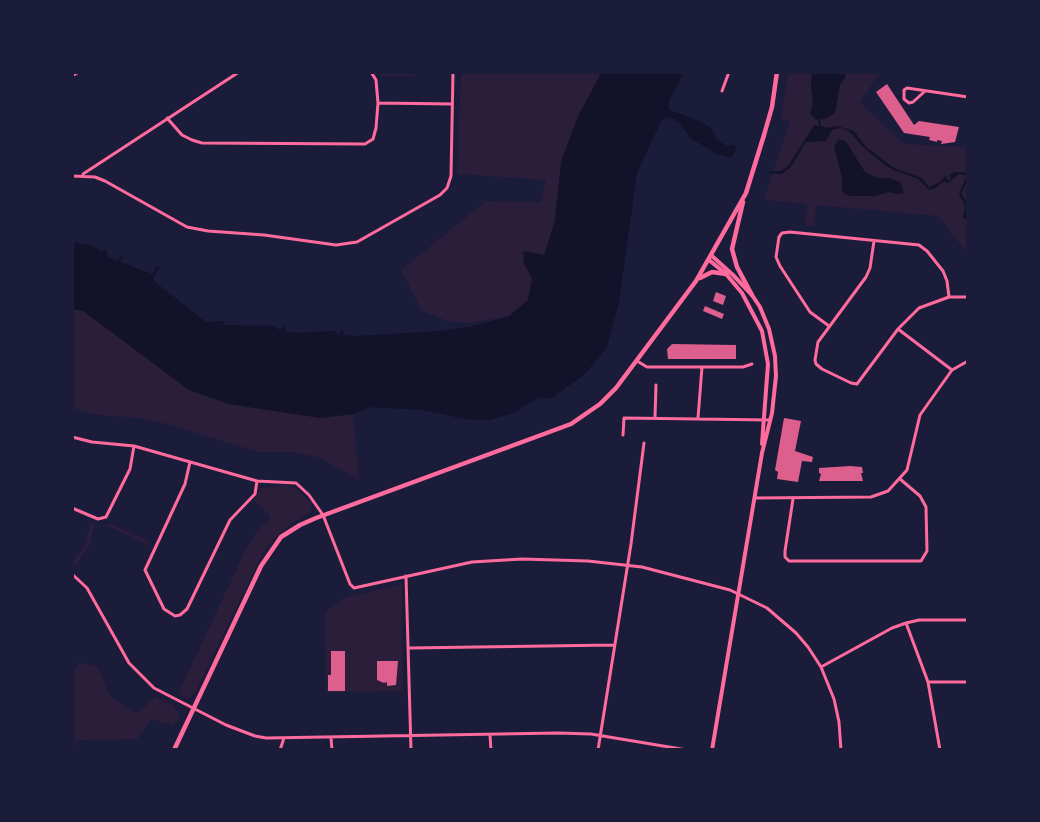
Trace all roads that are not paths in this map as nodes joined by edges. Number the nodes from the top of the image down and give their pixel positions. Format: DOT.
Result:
graph roads {
  1 [pos="77,72"];
  2 [pos="239,72"];
  3 [pos="371,72"];
  4 [pos="453,72"];
  5 [pos="729,72"];
  6 [pos="777,72"];
  7 [pos="72,75"];
  8 [pos="722,91"];
  9 [pos="924,92"];
  10 [pos="968,98"];
  11 [pos="378,103"];
  12 [pos="452,104"];
  13 [pos="167,118"];
  14 [pos="82,175"];
  15 [pos="72,176"];
  16 [pos="746,193"];
  17 [pos="874,241"];
  18 [pos="711,258"];
  19 [pos="726,274"];
  20 [pos="696,281"];
  21 [pos="752,295"];
  22 [pos="949,297"];
  23 [pos="968,297"];
  24 [pos="829,326"];
  25 [pos="769,329"];
  26 [pos="898,329"];
  27 [pos="762,331"];
  28 [pos="637,361"];
  29 [pos="968,361"];
  30 [pos="752,364"];
  31 [pos="702,367"];
  32 [pos="952,370"];
  33 [pos="657,385"];
  34 [pos="655,417"];
  35 [pos="698,418"];
  36 [pos="762,420"];
  37 [pos="770,420"];
  38 [pos="623,435"];
  39 [pos="72,437"];
  40 [pos="644,443"];
  41 [pos="134,446"];
  42 [pos="762,453"];
  43 [pos="190,461"];
  44 [pos="900,479"];
  45 [pos="258,482"];
  46 [pos="756,498"];
  47 [pos="793,499"];
  48 [pos="72,508"];
  49 [pos="323,516"];
  50 [pos="627,565"];
  51 [pos="72,574"];
  52 [pos="406,576"];
  53 [pos="738,593"];
  54 [pos="968,620"];
  55 [pos="906,623"];
  56 [pos="614,645"];
  57 [pos="410,648"];
  58 [pos="821,667"];
  59 [pos="928,682"];
  60 [pos="968,682"];
  61 [pos="194,709"];
  62 [pos="490,735"];
  63 [pos="411,736"];
  64 [pos="600,736"];
  65 [pos="284,738"];
  66 [pos="332,738"];
  67 [pos="174,750"];
  68 [pos="280,750"];
  69 [pos="332,750"];
  70 [pos="411,750"];
  71 [pos="490,750"];
  72 [pos="598,750"];
  73 [pos="687,750"];
  74 [pos="712,750"];
  75 [pos="841,750"];
  76 [pos="940,750"];
  1 -- 7 [label="main road"];
  2 -- 13 [label="street"];
  3 -- 11 [label="street"];
  4 -- 12 [label="street"];
  5 -- 8 [label="street"];
  6 -- 16 [label="main road"];
  9 -- 9 [label="street"];
  9 -- 10 [label="street"];
  11 -- 12 [label="street"];
  11 -- 13 [label="street"];
  12 -- 14 [label="street"];
  13 -- 14 [label="street"];
  14 -- 15 [label="street"];
  16 -- 18 [label="main road"];
  16 -- 21 [label="main road"];
  17 -- 22 [label="street"];
  17 -- 24 [label="street"];
  17 -- 24 [label="street"];
  18 -- 19 [label="main road"];
  18 -- 20 [label="main road"];
  18 -- 21 [label="main road"];
  19 -- 20 [label="main road"];
  19 -- 27 [label="main road"];
  20 -- 28 [label="main road"];
  21 -- 25 [label="main road"];
  22 -- 23 [label="street"];
  22 -- 26 [label="street"];
  24 -- 26 [label="street"];
  25 -- 27 [label="main road"];
  25 -- 37 [label="main road"];
  26 -- 32 [label="street"];
  27 -- 36 [label="main road"];
  28 -- 31 [label="street"];
  28 -- 49 [label="main road"];
  29 -- 32 [label="street"];
  30 -- 31 [label="street"];
  31 -- 35 [label="street"];
  32 -- 44 [label="street"];
  33 -- 34 [label="street"];
  34 -- 35 [label="street"];
  34 -- 38 [label="street"];
  35 -- 36 [label="street"];
  36 -- 37 [label="street"];
  36 -- 42 [label="main road"];
  37 -- 42 [label="main road"];
  39 -- 41 [label="street"];
  40 -- 50 [label="street"];
  41 -- 43 [label="street"];
  41 -- 48 [label="street"];
  42 -- 46 [label="main road"];
  43 -- 45 [label="street"];
  43 -- 45 [label="street"];
  44 -- 47 [label="street"];
  44 -- 47 [label="street"];
  45 -- 49 [label="street"];
  46 -- 47 [label="street"];
  46 -- 53 [label="main road"];
  49 -- 52 [label="street"];
  49 -- 61 [label="main road"];
  50 -- 52 [label="street"];
  50 -- 53 [label="street"];
  50 -- 56 [label="street"];
  51 -- 61 [label="street"];
  52 -- 57 [label="street"];
  53 -- 58 [label="street"];
  53 -- 74 [label="main road"];
  54 -- 55 [label="street"];
  55 -- 58 [label="street"];
  55 -- 59 [label="street"];
  56 -- 57 [label="street"];
  56 -- 64 [label="street"];
  57 -- 63 [label="street"];
  58 -- 75 [label="street"];
  59 -- 60 [label="street"];
  59 -- 76 [label="street"];
  61 -- 65 [label="street"];
  61 -- 67 [label="main road"];
  62 -- 63 [label="street"];
  62 -- 64 [label="street"];
  62 -- 71 [label="street"];
  63 -- 66 [label="street"];
  63 -- 70 [label="street"];
  64 -- 72 [label="street"];
  64 -- 73 [label="street"];
  65 -- 66 [label="street"];
  65 -- 68 [label="street"];
  66 -- 69 [label="street"];
}
